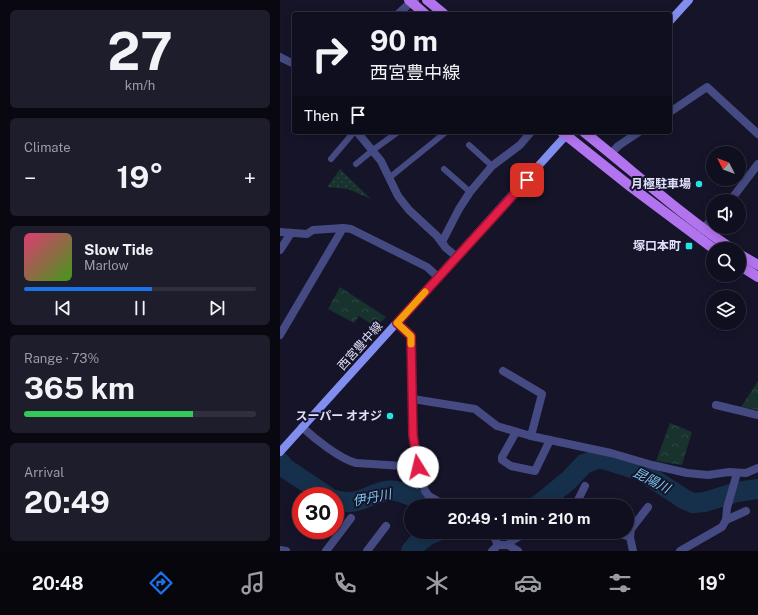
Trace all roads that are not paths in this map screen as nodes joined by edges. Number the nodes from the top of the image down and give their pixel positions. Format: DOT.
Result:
graph roads {
  1 [pos="427,0"];
  2 [pos="689,0"];
  3 [pos="411,1"];
  4 [pos="400,12"];
  5 [pos="423,12"];
  6 [pos="442,12"];
  7 [pos="672,19"];
  8 [pos="280,57"];
  9 [pos="292,63"];
  10 [pos="672,111"];
  11 [pos="352,134"];
  12 [pos="360,134"];
  13 [pos="395,134"];
  14 [pos="444,134"];
  15 [pos="529,134"];
  16 [pos="565,134"];
  17 [pos="567,134"];
  18 [pos="586,134"];
  19 [pos="636,134"];
  20 [pos="758,134"];
  21 [pos="469,145"];
  22 [pos="373,150"];
  23 [pos="611,154"];
  24 [pos="331,159"];
  25 [pos="356,164"];
  26 [pos="758,164"];
  27 [pos="492,166"];
  28 [pos="444,169"];
  29 [pos="390,178"];
  30 [pos="470,192"];
  31 [pos="735,194"];
  32 [pos="706,225"];
  33 [pos="343,228"];
  34 [pos="702,229"];
  35 [pos="280,232"];
  36 [pos="291,233"];
  37 [pos="442,242"];
  38 [pos="722,242"];
  39 [pos="706,243"];
  40 [pos="280,250"];
  41 [pos="457,257"];
  42 [pos="746,258"];
  43 [pos="758,265"];
  44 [pos="746,269"];
  45 [pos="438,277"];
  46 [pos="758,277"];
  47 [pos="397,323"];
  48 [pos="280,335"];
  49 [pos="503,371"];
  50 [pos="413,399"];
  51 [pos="716,405"];
  52 [pos="758,415"];
  53 [pos="302,427"];
  54 [pos="516,432"];
  55 [pos="531,436"];
  56 [pos="550,440"];
  57 [pos="280,452"];
  58 [pos="418,467"];
  59 [pos="758,468"];
  60 [pos="737,473"];
  61 [pos="585,486"];
  62 [pos="434,499"];
  63 [pos="578,499"];
  64 [pos="648,507"];
  65 [pos="746,511"];
  66 [pos="351,518"];
  67 [pos="726,520"];
  68 [pos="634,525"];
  69 [pos="386,526"];
  70 [pos="515,539"];
  71 [pos="630,539"];
  72 [pos="508,545"];
  73 [pos="495,548"];
  74 [pos="280,550"];
  75 [pos="286,551"];
  76 [pos="326,551"];
  77 [pos="367,551"];
  78 [pos="518,551"];
  79 [pos="633,551"];
  80 [pos="680,551"];
  1 -- 6 [label="main road"];
  2 -- 7 [label="main road"];
  3 -- 4 [label="street"];
  3 -- 5 [label="main road"];
  8 -- 9 [label="street"];
  10 -- 20 [label="street"];
  11 -- 24 [label="lane"];
  12 -- 22 [label="street"];
  13 -- 22 [label="lane"];
  14 -- 29 [label="lane"];
  15 -- 27 [label="street"];
  16 -- 41 [label="main road, 西宮豊中線"];
  17 -- 39 [label="main road"];
  18 -- 23 [label="main road"];
  19 -- 23 [label="street"];
  21 -- 27 [label="lane"];
  22 -- 25 [label="lane"];
  22 -- 29 [label="street"];
  23 -- 34 [label="main road"];
  26 -- 31 [label="street"];
  27 -- 30 [label="street"];
  28 -- 30 [label="lane"];
  29 -- 37 [label="street"];
  30 -- 37 [label="street"];
  32 -- 34 [label="street"];
  33 -- 36 [label="street"];
  33 -- 45 [label="street"];
  33 -- 48 [label="street"];
  34 -- 38 [label="main road"];
  35 -- 36 [label="street"];
  36 -- 40 [label="street"];
  37 -- 41 [label="street"];
  41 -- 45 [label="main road, 西宮豊中線"];
  42 -- 43 [label="main road"];
  44 -- 46 [label="main road"];
  45 -- 47 [label="main road, 西宮豊中線"];
  47 -- 50 [label="street"];
  47 -- 53 [label="main road, 西宮豊中線"];
  49 -- 55 [label="street"];
  50 -- 54 [label="street"];
  50 -- 58 [label="street"];
  51 -- 52 [label="street"];
  53 -- 57 [label="main road, 西宮豊中線"];
  53 -- 58 [label="street"];
  54 -- 55 [label="street"];
  54 -- 56 [label="street"];
  55 -- 56 [label="street"];
  56 -- 60 [label="street"];
  58 -- 62 [label="street"];
  59 -- 60 [label="street"];
  60 -- 67 [label="street"];
  61 -- 63 [label="street"];
  64 -- 68 [label="street"];
  65 -- 67 [label="street"];
  66 -- 76 [label="street"];
  67 -- 80 [label="street"];
  69 -- 77 [label="street"];
  70 -- 72 [label="street"];
  71 -- 79 [label="street"];
  72 -- 73 [label="street"];
  72 -- 78 [label="street"];
  74 -- 75 [label="street"];
}
